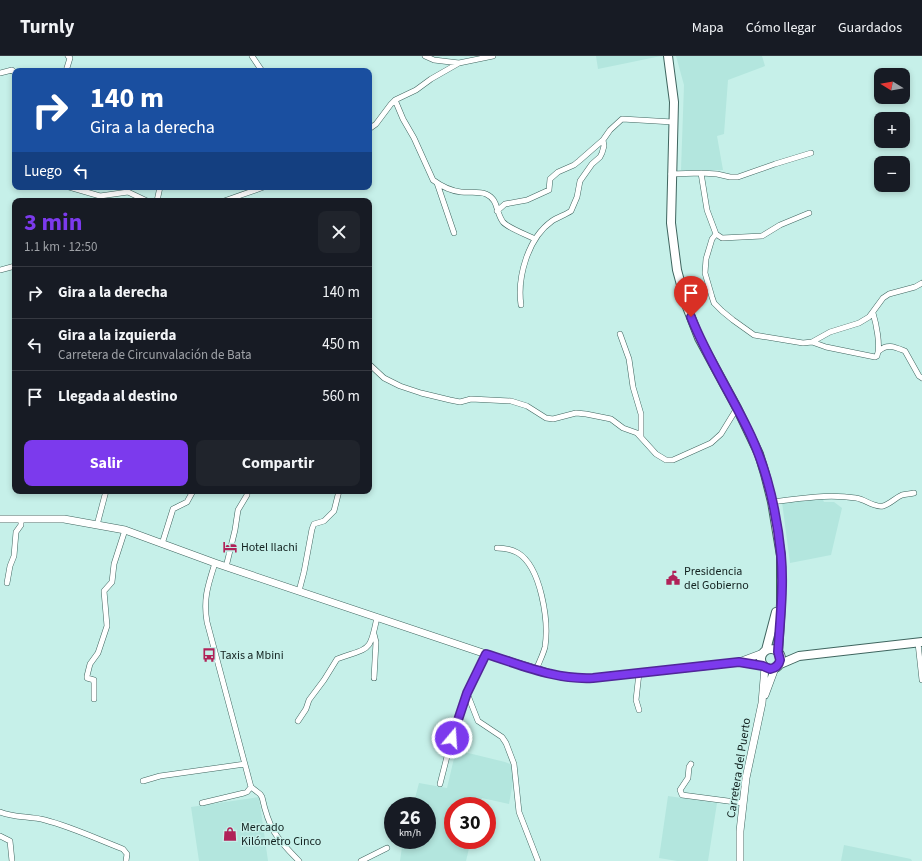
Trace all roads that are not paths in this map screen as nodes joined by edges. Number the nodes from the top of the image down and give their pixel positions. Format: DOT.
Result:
graph roads {
  1 [pos="68,56"];
  2 [pos="252,56"];
  3 [pos="425,56"];
  4 [pos="493,56"];
  5 [pos="668,56"];
  6 [pos="459,64"];
  7 [pos="67,68"];
  8 [pos="260,68"];
  9 [pos="12,70"];
  10 [pos="0,73"];
  11 [pos="395,100"];
  12 [pos="673,122"];
  13 [pos="372,127"];
  14 [pos="603,140"];
  15 [pos="811,153"];
  16 [pos="701,173"];
  17 [pos="671,174"];
  18 [pos="437,183"];
  19 [pos="79,190"];
  20 [pos="255,190"];
  21 [pos="141,198"];
  22 [pos="233,198"];
  23 [pos="497,211"];
  24 [pos="809,213"];
  25 [pos="454,233"];
  26 [pos="716,234"];
  27 [pos="535,239"];
  28 [pos="12,267"];
  29 [pos="0,270"];
  30 [pos="922,284"];
  31 [pos="521,305"];
  32 [pos="873,313"];
  33 [pos="620,334"];
  34 [pos="812,342"];
  35 [pos="879,351"];
  36 [pos="372,367"];
  37 [pos="922,378"];
  38 [pos="737,408"];
  39 [pos="641,436"];
  40 [pos="914,493"];
  41 [pos="105,494"];
  42 [pos="191,494"];
  43 [pos="338,494"];
  44 [pos="247,495"];
  45 [pos="772,502"];
  46 [pos="0,519"];
  47 [pos="21,519"];
  48 [pos="97,525"];
  49 [pos="125,530"];
  50 [pos="162,544"];
  51 [pos="497,548"];
  52 [pos="215,564"];
  53 [pos="226,567"];
  54 [pos="7,583"];
  55 [pos="299,591"];
  56 [pos="781,594"];
  57 [pos="377,617"];
  58 [pos="374,634"];
  59 [pos="920,643"];
  60 [pos="764,652"];
  61 [pos="778,653"];
  62 [pos="486,654"];
  63 [pos="799,656"];
  64 [pos="739,662"];
  65 [pos="764,666"];
  66 [pos="777,666"];
  67 [pos="536,670"];
  68 [pos="639,673"];
  69 [pos="374,678"];
  70 [pos="922,680"];
  71 [pos="467,693"];
  72 [pos="94,699"];
  73 [pos="762,703"];
  74 [pos="639,710"];
  75 [pos="298,721"];
  76 [pos="245,764"];
  77 [pos="691,764"];
  78 [pos="143,781"];
  79 [pos="440,784"];
  80 [pos="251,787"];
  81 [pos="202,803"];
  82 [pos="743,803"];
  83 [pos="0,812"];
  84 [pos="0,836"];
  85 [pos="385,849"];
  86 [pos="12,861"];
  87 [pos="126,861"];
  88 [pos="299,861"];
  89 [pos="362,861"];
  90 [pos="538,861"];
  91 [pos="740,861"];
  1 -- 7 [label="street"];
  2 -- 8 [label="street"];
  3 -- 6 [label="street"];
  4 -- 6 [label="street"];
  5 -- 12 [label="main road"];
  6 -- 11 [label="street"];
  9 -- 10 [label="street"];
  11 -- 13 [label="street"];
  11 -- 18 [label="street"];
  12 -- 14 [label="street"];
  12 -- 17 [label="main road"];
  14 -- 23 [label="street"];
  14 -- 27 [label="street"];
  15 -- 16 [label="street"];
  16 -- 17 [label="street"];
  16 -- 26 [label="street"];
  17 -- 38 [label="main road"];
  18 -- 23 [label="street"];
  18 -- 25 [label="street"];
  19 -- 21 [label="street"];
  20 -- 22 [label="street"];
  23 -- 27 [label="street"];
  24 -- 26 [label="street"];
  26 -- 34 [label="street"];
  27 -- 31 [label="street"];
  28 -- 29 [label="street"];
  30 -- 32 [label="street"];
  32 -- 34 [label="street"];
  32 -- 35 [label="street"];
  33 -- 39 [label="street"];
  34 -- 35 [label="street"];
  35 -- 37 [label="street"];
  36 -- 39 [label="street"];
  38 -- 39 [label="street"];
  38 -- 45 [label="main road"];
  40 -- 45 [label="street"];
  41 -- 48 [label="street"];
  42 -- 50 [label="street"];
  43 -- 55 [label="street"];
  44 -- 53 [label="street"];
  45 -- 56 [label="main road"];
  46 -- 47 [label="main road"];
  47 -- 48 [label="main road"];
  47 -- 54 [label="street"];
  48 -- 49 [label="main road"];
  49 -- 50 [label="main road"];
  49 -- 72 [label="street"];
  50 -- 52 [label="main road"];
  51 -- 67 [label="street"];
  52 -- 53 [label="main road"];
  52 -- 76 [label="street"];
  53 -- 55 [label="main road"];
  55 -- 57 [label="main road"];
  56 -- 60 [label="main road"];
  56 -- 61 [label="main road"];
  57 -- 58 [label="street"];
  57 -- 62 [label="main road"];
  58 -- 69 [label="street"];
  58 -- 75 [label="street"];
  59 -- 63 [label="main road"];
  59 -- 70 [label="street"];
  60 -- 61 [label="main road"];
  60 -- 64 [label="main road"];
  60 -- 65 [label="main road"];
  61 -- 63 [label="main road"];
  61 -- 66 [label="main road"];
  62 -- 67 [label="main road"];
  62 -- 71 [label="street"];
  63 -- 66 [label="main road"];
  64 -- 65 [label="main road"];
  64 -- 68 [label="main road"];
  65 -- 66 [label="main road"];
  65 -- 73 [label="main road, Carretera del Puerto"];
  66 -- 73 [label="main road, Carretera del Puerto"];
  67 -- 68 [label="main road"];
  68 -- 74 [label="street"];
  71 -- 79 [label="street"];
  71 -- 90 [label="street"];
  73 -- 82 [label="main road, Carretera del Puerto"];
  76 -- 78 [label="street"];
  76 -- 80 [label="street"];
  77 -- 82 [label="street"];
  80 -- 81 [label="street"];
  80 -- 88 [label="street"];
  82 -- 91 [label="main road, Carretera del Puerto"];
  83 -- 87 [label="street"];
  84 -- 86 [label="street"];
  85 -- 89 [label="street"];
}
